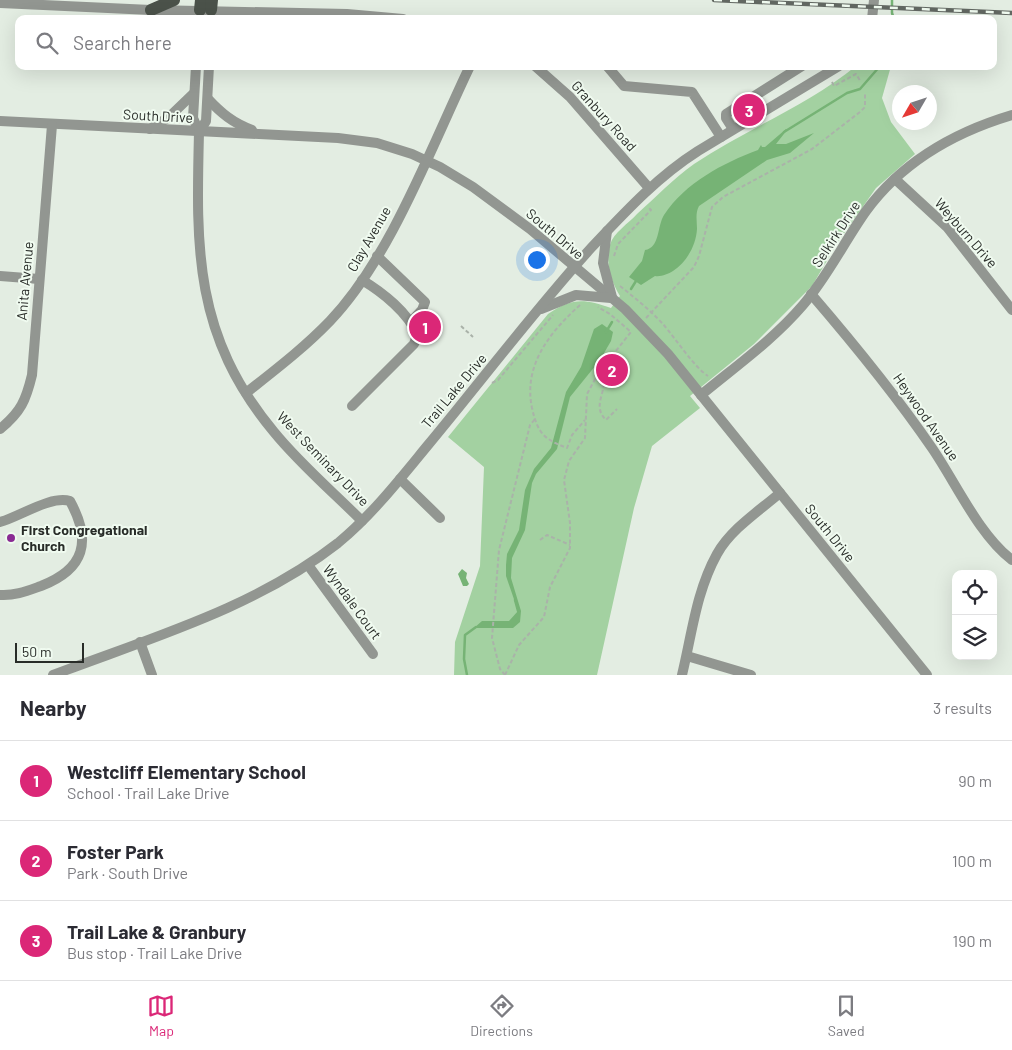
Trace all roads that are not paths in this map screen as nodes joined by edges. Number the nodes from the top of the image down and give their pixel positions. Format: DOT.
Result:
graph roads {
  1 [pos="174,0"];
  2 [pos="874,0"];
  3 [pos="0,3"];
  4 [pos="151,10"];
  5 [pos="206,10"];
  6 [pos="348,15"];
  7 [pos="872,15"];
  8 [pos="196,70"];
  9 [pos="209,70"];
  10 [pos="468,70"];
  11 [pos="540,70"];
  12 [pos="610,70"];
  13 [pos="796,70"];
  14 [pos="832,70"];
  15 [pos="779,81"];
  16 [pos="194,93"];
  17 [pos="755,96"];
  18 [pos="788,97"];
  19 [pos="208,99"];
  20 [pos="765,111"];
  21 [pos="1012,115"];
  22 [pos="0,121"];
  23 [pos="52,125"];
  24 [pos="150,129"];
  25 [pos="733,129"];
  26 [pos="199,132"];
  27 [pos="257,132"];
  28 [pos="721,137"];
  29 [pos="426,159"];
  30 [pos="895,179"];
  31 [pos="648,188"];
  32 [pos="607,231"];
  33 [pos="378,256"];
  34 [pos="574,268"];
  35 [pos="0,276"];
  36 [pos="39,279"];
  37 [pos="362,280"];
  38 [pos="812,294"];
  39 [pos="612,298"];
  40 [pos="538,310"];
  41 [pos="1012,310"];
  42 [pos="411,322"];
  43 [pos="246,392"];
  44 [pos="701,395"];
  45 [pos="352,406"];
  46 [pos="0,429"];
  47 [pos="400,479"];
  48 [pos="780,493"];
  49 [pos="440,518"];
  50 [pos="362,521"];
  51 [pos="0,522"];
  52 [pos="1012,560"];
  53 [pos="308,565"];
  54 [pos="0,595"];
  55 [pos="140,642"];
  56 [pos="373,654"];
  57 [pos="687,656"];
  58 [pos="53,675"];
  59 [pos="152,675"];
  60 [pos="682,675"];
  61 [pos="751,675"];
  62 [pos="927,675"];
  1 -- 4 [label="main road"];
  2 -- 7 [label="street"];
  3 -- 4 [label="street"];
  4 -- 5 [label="street"];
  5 -- 6 [label="street"];
  8 -- 16 [label="street, West Seminary Drive"];
  9 -- 19 [label="street, West Seminary Drive"];
  10 -- 29 [label="street, Clay Avenue"];
  11 -- 31 [label="street, Granbury Road"];
  12 -- 28 [label="street"];
  13 -- 15 [label="street"];
  14 -- 18 [label="street, Trail Lake Drive"];
  15 -- 17 [label="street"];
  15 -- 18 [label="street"];
  16 -- 24 [label="street"];
  16 -- 26 [label="street, West Seminary Drive"];
  17 -- 20 [label="street"];
  17 -- 25 [label="street"];
  18 -- 20 [label="street, Trail Lake Drive"];
  19 -- 26 [label="street, West Seminary Drive"];
  19 -- 27 [label="street"];
  20 -- 25 [label="street, Trail Lake Drive"];
  21 -- 30 [label="street, Selkirk Drive"];
  22 -- 23 [label="street, South Drive"];
  23 -- 24 [label="street, South Drive"];
  23 -- 36 [label="street, Anita Avenue"];
  24 -- 26 [label="street, South Drive"];
  25 -- 28 [label="street, Trail Lake Drive"];
  26 -- 27 [label="street, South Drive"];
  26 -- 43 [label="street, West Seminary Drive"];
  27 -- 29 [label="street, South Drive"];
  28 -- 31 [label="street, Trail Lake Drive"];
  29 -- 33 [label="street, Clay Avenue"];
  29 -- 34 [label="street, South Drive"];
  30 -- 38 [label="street, Selkirk Drive"];
  30 -- 41 [label="street, Weyburn Drive"];
  31 -- 32 [label="street, Trail Lake Drive"];
  32 -- 34 [label="street, Trail Lake Drive"];
  32 -- 39 [label="street"];
  33 -- 37 [label="street, Clay Avenue"];
  33 -- 42 [label="street"];
  34 -- 39 [label="street, South Drive"];
  34 -- 40 [label="street, Trail Lake Drive"];
  35 -- 36 [label="street"];
  36 -- 46 [label="street, Anita Avenue"];
  37 -- 42 [label="street"];
  37 -- 43 [label="street, Clay Avenue"];
  38 -- 44 [label="street, Selkirk Drive"];
  38 -- 52 [label="street, Heywood Avenue"];
  39 -- 40 [label="street"];
  39 -- 44 [label="street, South Drive"];
  40 -- 47 [label="street, Trail Lake Drive"];
  42 -- 45 [label="street"];
  43 -- 50 [label="street, West Seminary Drive"];
  44 -- 48 [label="street, South Drive"];
  47 -- 49 [label="street"];
  47 -- 50 [label="street, Trail Lake Drive"];
  48 -- 57 [label="street"];
  48 -- 62 [label="street, South Drive"];
  50 -- 53 [label="street, Trail Lake Drive"];
  51 -- 54 [label="street"];
  53 -- 55 [label="street, Trail Lake Drive"];
  53 -- 56 [label="street, Wyndale Court"];
  55 -- 58 [label="street, Trail Lake Drive"];
  55 -- 59 [label="street"];
  57 -- 60 [label="street"];
  57 -- 61 [label="street"];
}
